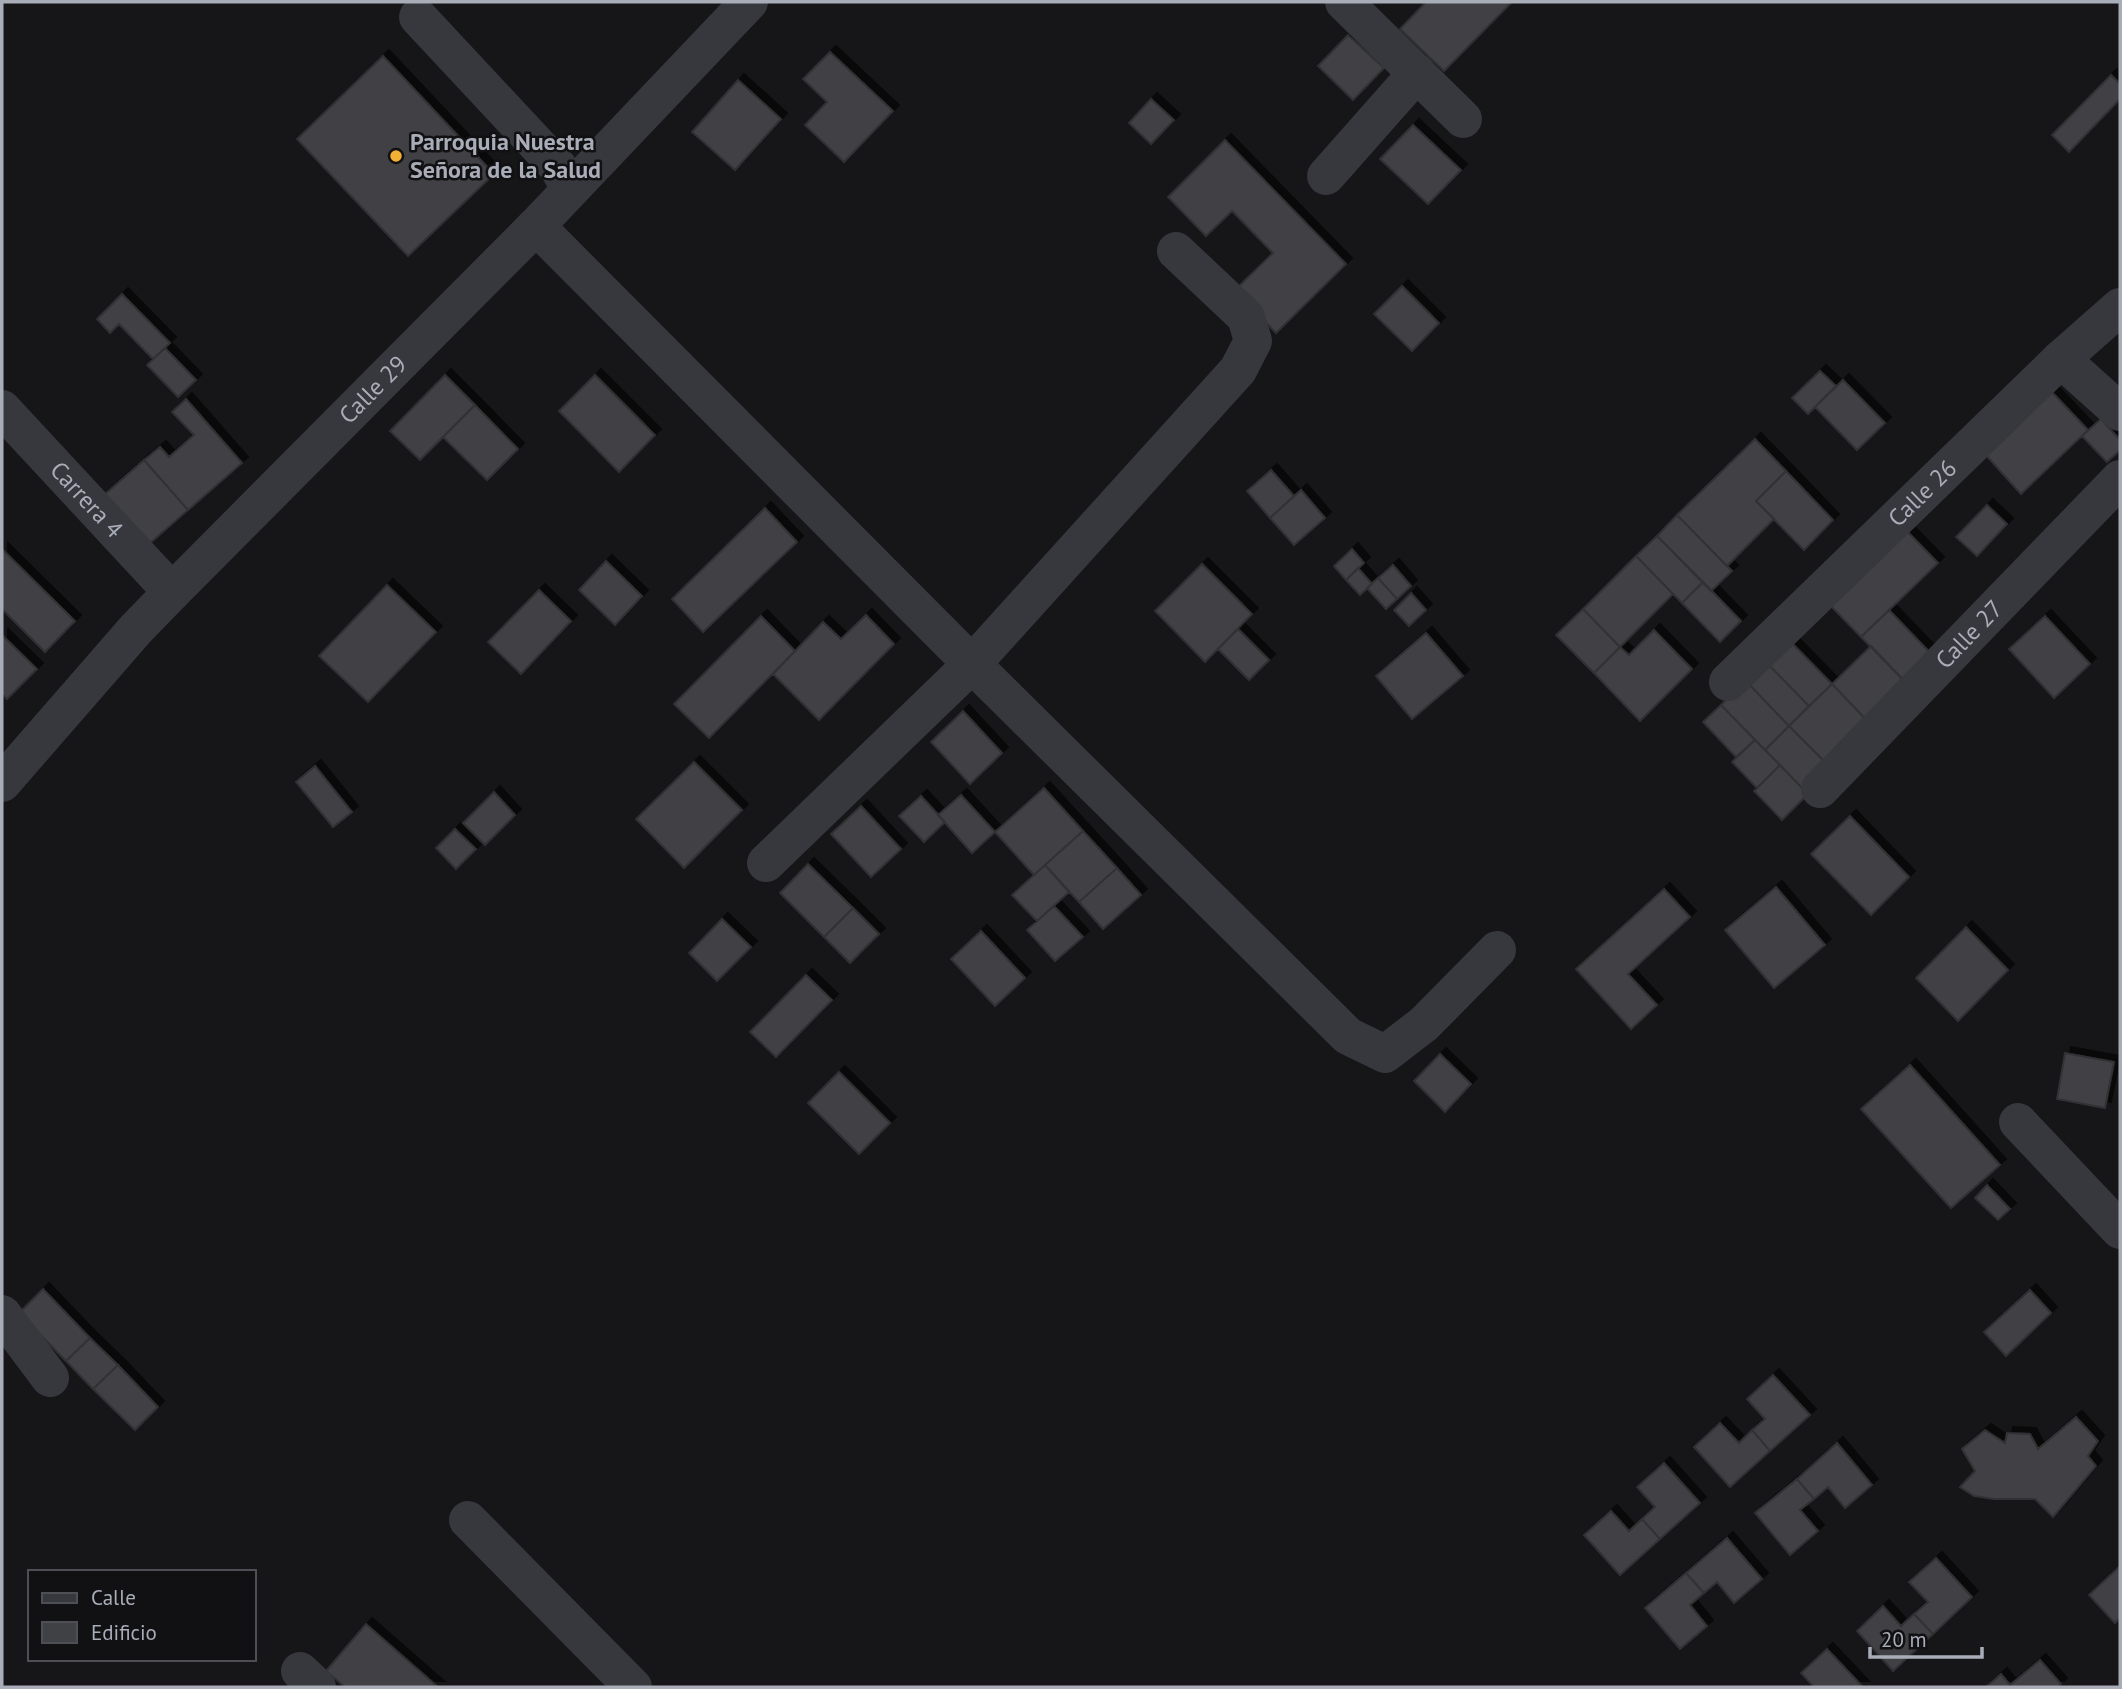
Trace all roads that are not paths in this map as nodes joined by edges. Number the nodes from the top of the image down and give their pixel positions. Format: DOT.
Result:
graph roads {
  1 [pos="1344,2"];
  2 [pos="734,7"];
  3 [pos="418,17"];
  4 [pos="1417,73"];
  5 [pos="1463,119"];
  6 [pos="1326,176"];
  7 [pos="570,189"];
  8 [pos="536,226"];
  9 [pos="1176,251"];
  10 [pos="2120,307"];
  11 [pos="2061,359"];
  12 [pos="2,409"];
  13 [pos="2120,412"];
  14 [pos="2120,479"];
  15 [pos="172,592"];
  16 [pos="972,664"];
  17 [pos="1728,682"];
  18 [pos="2,783"];
  19 [pos="1820,789"];
  20 [pos="766,863"];
  21 [pos="1497,950"];
  22 [pos="2018,1122"];
  23 [pos="2120,1230"];
  24 [pos="2,1314"];
  25 [pos="50,1378"];
  26 [pos="468,1520"];
  27 [pos="634,1687"];
  1 -- 4 [label="street"];
  2 -- 7 [label="street, Calle 29"];
  3 -- 7 [label="street"];
  4 -- 5 [label="street"];
  4 -- 6 [label="street"];
  7 -- 8 [label="street, Calle 29"];
  8 -- 15 [label="street, Calle 29"];
  8 -- 16 [label="street"];
  9 -- 16 [label="street"];
  10 -- 11 [label="street, Calle 26"];
  11 -- 13 [label="street"];
  11 -- 17 [label="street, Calle 26"];
  12 -- 15 [label="street, Carrera 4"];
  14 -- 19 [label="street, Calle 27"];
  15 -- 18 [label="street, Calle 29"];
  16 -- 20 [label="street"];
  16 -- 21 [label="street"];
  22 -- 23 [label="street"];
  24 -- 25 [label="street"];
  26 -- 27 [label="street"];
}
